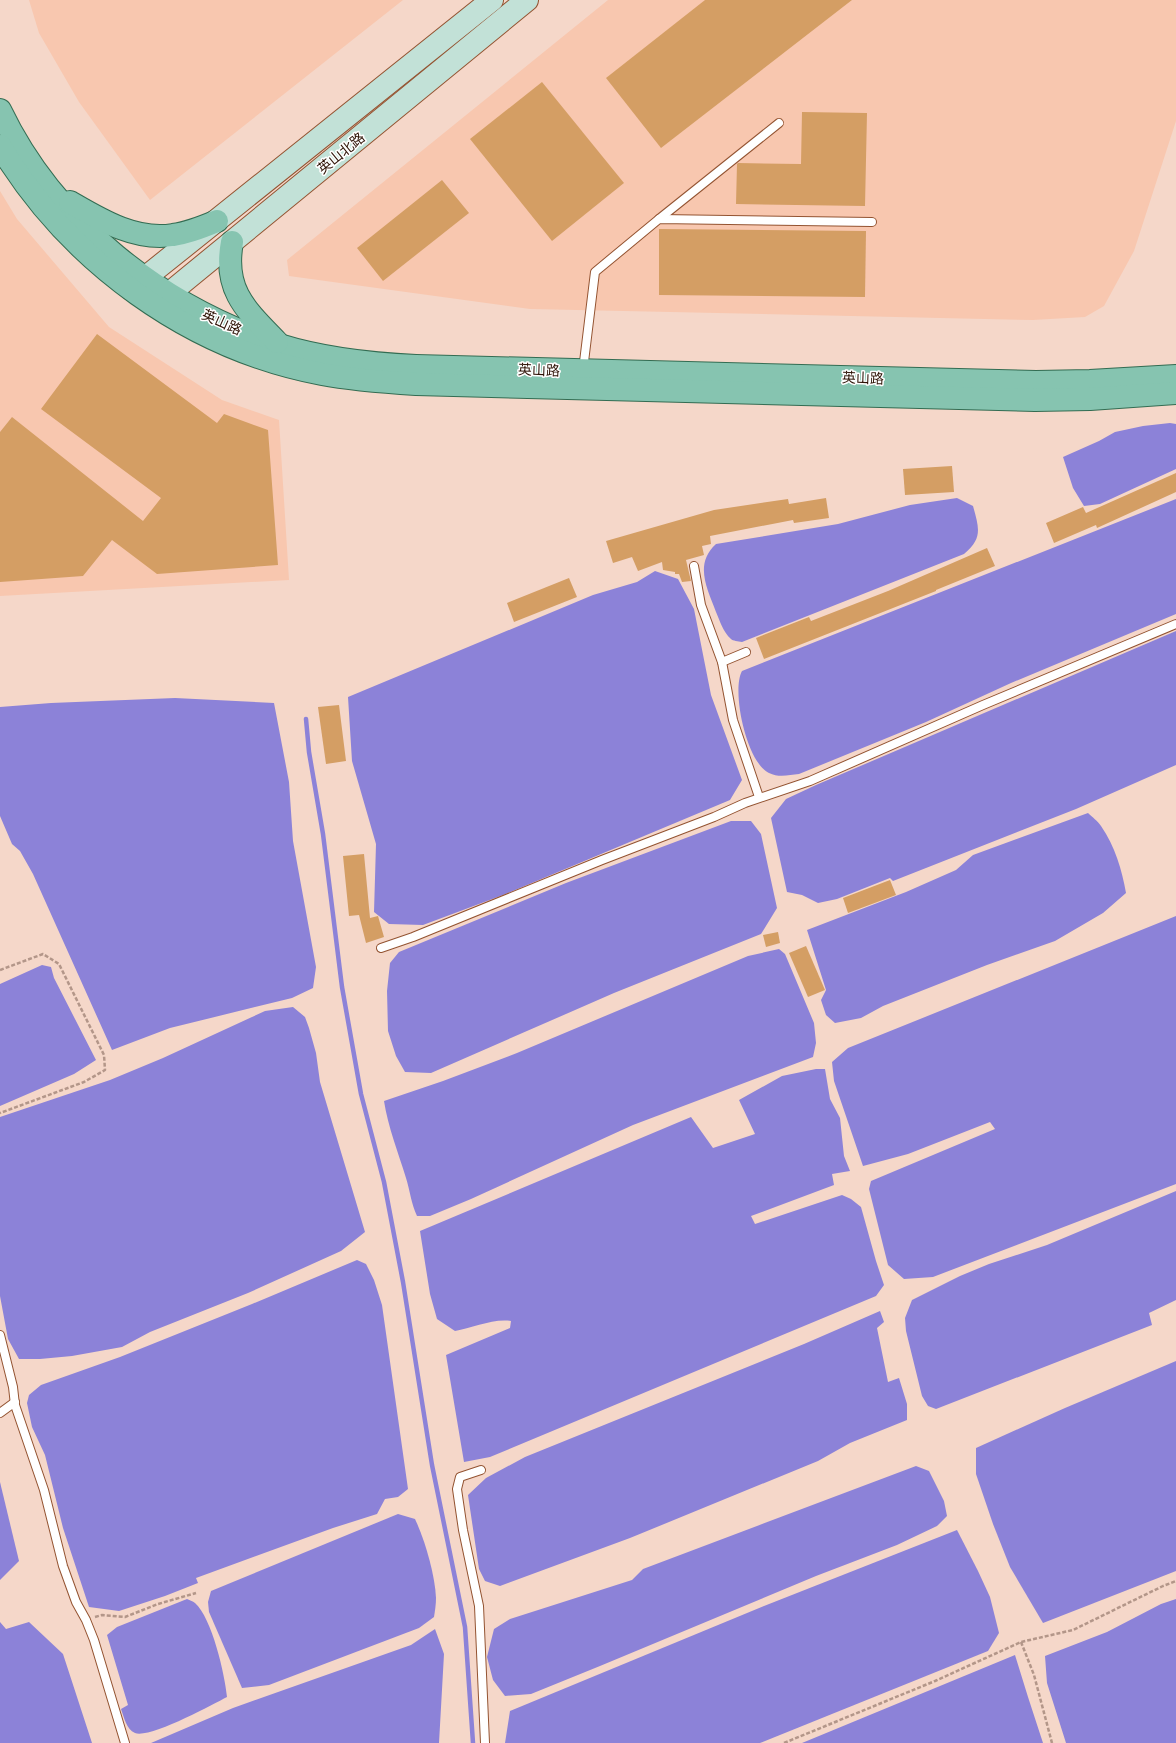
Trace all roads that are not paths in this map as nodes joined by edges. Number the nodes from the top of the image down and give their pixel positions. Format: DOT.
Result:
graph roads {
  1 [pos="492,0"];
  2 [pos="527,0"];
  3 [pos="0,110"];
  4 [pos="779,123"];
  5 [pos="4,156"];
  6 [pos="55,195"];
  7 [pos="659,219"];
  8 [pos="217,221"];
  9 [pos="872,222"];
  10 [pos="232,242"];
  11 [pos="138,284"];
  12 [pos="162,300"];
  13 [pos="280,345"];
  14 [pos="583,371"];
  15 [pos="1176,376"];
  16 [pos="1176,394"];
  17 [pos="694,566"];
  18 [pos="1176,624"];
  19 [pos="746,652"];
  20 [pos="722,662"];
  21 [pos="760,797"];
  22 [pos="381,948"];
  23 [pos="0,1335"];
  24 [pos="15,1402"];
  25 [pos="0,1413"];
  26 [pos="481,1470"];
  27 [pos="125,1743"];
  28 [pos="485,1743"];
  1 -- 8 [label="main road, 英山北路"];
  2 -- 10 [label="main road, 英山北路"];
  3 -- 6 [label="main road, 英山路"];
  4 -- 7 [label="lane"];
  5 -- 11 [label="main road, 英山路"];
  6 -- 8 [label="main road"];
  6 -- 11 [label="main road, 英山路"];
  7 -- 9 [label="lane"];
  7 -- 14 [label="lane"];
  8 -- 11 [label="main road, 英山北路"];
  10 -- 12 [label="main road, 英山北路"];
  10 -- 13 [label="main road"];
  11 -- 12 [label="main road, 英山路"];
  12 -- 13 [label="main road, 英山路"];
  12 -- 16 [label="main road, 英山路"];
  13 -- 14 [label="main road, 英山路"];
  14 -- 15 [label="main road, 英山路"];
  17 -- 20 [label="lane"];
  18 -- 21 [label="lane"];
  19 -- 20 [label="lane"];
  20 -- 21 [label="lane"];
  21 -- 22 [label="lane"];
  23 -- 24 [label="lane"];
  24 -- 25 [label="lane"];
  24 -- 27 [label="lane"];
  26 -- 28 [label="lane"];
}
